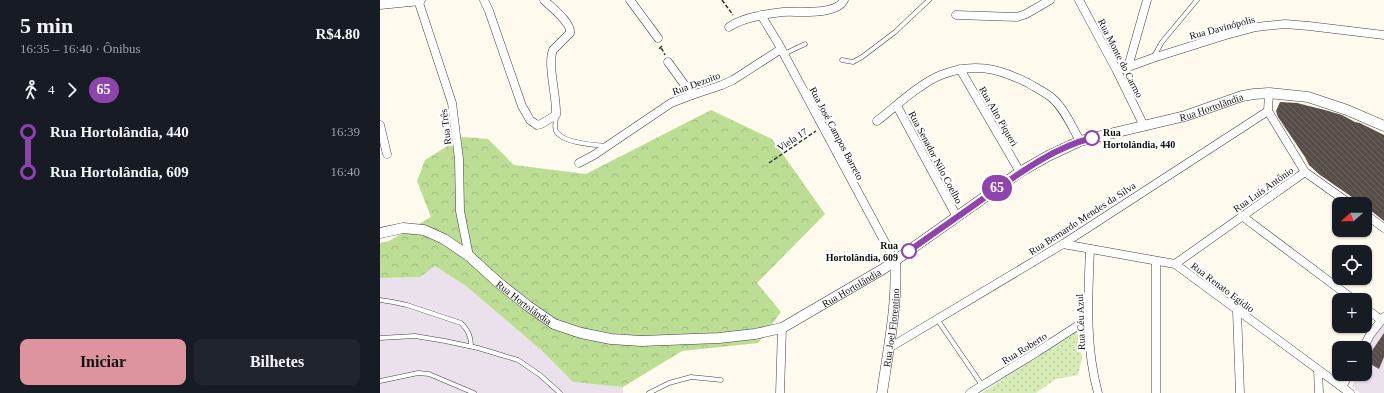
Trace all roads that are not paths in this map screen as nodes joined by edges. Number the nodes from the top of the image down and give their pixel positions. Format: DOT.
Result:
graph roads {
  1 [pos="419,0"];
  2 [pos="484,0"];
  3 [pos="544,0"];
  4 [pos="630,0"];
  5 [pos="844,0"];
  6 [pos="929,0"];
  7 [pos="1050,0"];
  8 [pos="1079,0"];
  9 [pos="1147,0"];
  10 [pos="1196,0"];
  11 [pos="380,4"];
  12 [pos="761,15"];
  13 [pos="956,15"];
  14 [pos="729,26"];
  15 [pos="1384,35"];
  16 [pos="658,38"];
  17 [pos="805,44"];
  18 [pos="782,51"];
  19 [pos="1153,58"];
  20 [pos="842,60"];
  21 [pos="668,62"];
  22 [pos="1128,67"];
  23 [pos="960,69"];
  24 [pos="1117,71"];
  25 [pos="1269,93"];
  26 [pos="692,94"];
  27 [pos="897,106"];
  28 [pos="1268,111"];
  29 [pos="556,115"];
  30 [pos="877,122"];
  31 [pos="380,125"];
  32 [pos="1144,126"];
  33 [pos="1384,126"];
  34 [pos="1080,141"];
  35 [pos="606,146"];
  36 [pos="387,154"];
  37 [pos="579,163"];
  38 [pos="1020,172"];
  39 [pos="1305,172"];
  40 [pos="1340,197"];
  41 [pos="1242,216"];
  42 [pos="957,217"];
  43 [pos="1372,219"];
  44 [pos="1384,228"];
  45 [pos="380,232"];
  46 [pos="1063,244"];
  47 [pos="1090,249"];
  48 [pos="469,256"];
  49 [pos="895,261"];
  50 [pos="1156,261"];
  51 [pos="1175,264"];
  52 [pos="1345,293"];
  53 [pos="380,300"];
  54 [pos="1237,311"];
  55 [pos="1372,312"];
  56 [pos="1088,318"];
  57 [pos="1382,318"];
  58 [pos="937,319"];
  59 [pos="782,328"];
  60 [pos="380,338"];
  61 [pos="1367,341"];
  62 [pos="471,346"];
  63 [pos="889,348"];
  64 [pos="1318,370"];
  65 [pos="380,380"];
  66 [pos="721,380"];
  67 [pos="1345,381"];
  68 [pos="982,385"];
  69 [pos="1342,387"];
  70 [pos="474,393"];
  71 [pos="560,393"];
  72 [pos="649,393"];
  73 [pos="780,393"];
  74 [pos="882,393"];
  75 [pos="970,393"];
  76 [pos="1098,393"];
  77 [pos="1156,393"];
  78 [pos="1240,393"];
  79 [pos="1318,393"];
  80 [pos="1350,393"];
  1 -- 11 [label="street"];
  1 -- 48 [label="street, Rua Três"];
  2 -- 29 [label="street"];
  3 -- 29 [label="street"];
  4 -- 16 [label="street"];
  5 -- 12 [label="street"];
  6 -- 20 [label="lane"];
  7 -- 13 [label="street"];
  8 -- 24 [label="street, Rua Monte do Carmo"];
  9 -- 22 [label="street"];
  10 -- 19 [label="lane"];
  12 -- 14 [label="street"];
  12 -- 18 [label="street, Rua José Campos Barreto"];
  15 -- 19 [label="street, Rua Davinópolis"];
  17 -- 18 [label="lane"];
  18 -- 26 [label="street, Rua Dezoito"];
  18 -- 49 [label="street, Rua José Campos Barreto"];
  19 -- 22 [label="street, Rua Davinópolis"];
  21 -- 26 [label="street"];
  22 -- 24 [label="street, Rua Davinópolis"];
  23 -- 27 [label="street"];
  23 -- 34 [label="street"];
  23 -- 38 [label="street, Rua Alto Piqueri"];
  24 -- 32 [label="street, Rua Monte do Carmo"];
  25 -- 28 [label="street"];
  25 -- 32 [label="street, Rua Hortolãndia"];
  25 -- 33 [label="street, Rua Hortolãndia"];
  26 -- 35 [label="street, Rua Dezoito"];
  27 -- 30 [label="street"];
  27 -- 42 [label="street, Rua Senador Nilo Coelho"];
  28 -- 39 [label="street, Rua Luís Antônio"];
  28 -- 46 [label="street, Rua Bernardo Mendes da Silva"];
  29 -- 35 [label="lane"];
  31 -- 36 [label="street"];
  32 -- 34 [label="street, Rua Hortolãndia"];
  34 -- 38 [label="street, Rua Hortolãndia"];
  35 -- 37 [label="street, Rua Dezoito"];
  38 -- 42 [label="street, Rua Hortolãndia"];
  39 -- 40 [label="street"];
  39 -- 41 [label="street, Rua Luís Antônio"];
  41 -- 51 [label="street, Rua Luís Antônio"];
  41 -- 52 [label="street"];
  42 -- 49 [label="street, Rua Hortolãndia"];
  43 -- 44 [label="street"];
  45 -- 48 [label="street, Rua Hortolãndia"];
  46 -- 47 [label="street, Rua Renato Egidio"];
  46 -- 58 [label="street, Rua Bernardo Mendes da Silva"];
  47 -- 50 [label="street, Rua Renato Egidio"];
  47 -- 56 [label="street, Rua Céu Azul"];
  48 -- 59 [label="street, Rua Hortolãndia"];
  49 -- 59 [label="street, Rua Hortolãndia"];
  49 -- 63 [label="street, Rua Joel Florentino"];
  50 -- 51 [label="street, Rua Renato Egidio"];
  50 -- 77 [label="street"];
  51 -- 54 [label="street, Rua Renato Egidio"];
  53 -- 62 [label="lane"];
  54 -- 64 [label="street, Rua Renato Egidio"];
  54 -- 78 [label="street"];
  55 -- 57 [label="street"];
  56 -- 68 [label="street, Rua Roberto"];
  56 -- 76 [label="street, Rua Céu Azul"];
  57 -- 61 [label="street"];
  58 -- 63 [label="street, Rua Bernardo Mendes da Silva"];
  58 -- 68 [label="lane"];
  59 -- 73 [label="street"];
  60 -- 62 [label="lane"];
  62 -- 71 [label="lane"];
  63 -- 74 [label="street, Rua Joel Florentino"];
  64 -- 69 [label="street, Rua Renato Egidio"];
  64 -- 79 [label="street"];
  65 -- 70 [label="lane"];
  66 -- 72 [label="lane"];
  67 -- 69 [label="street"];
  68 -- 75 [label="street, Rua Roberto"];
  69 -- 80 [label="street, Rua Renato Egidio"];
}
